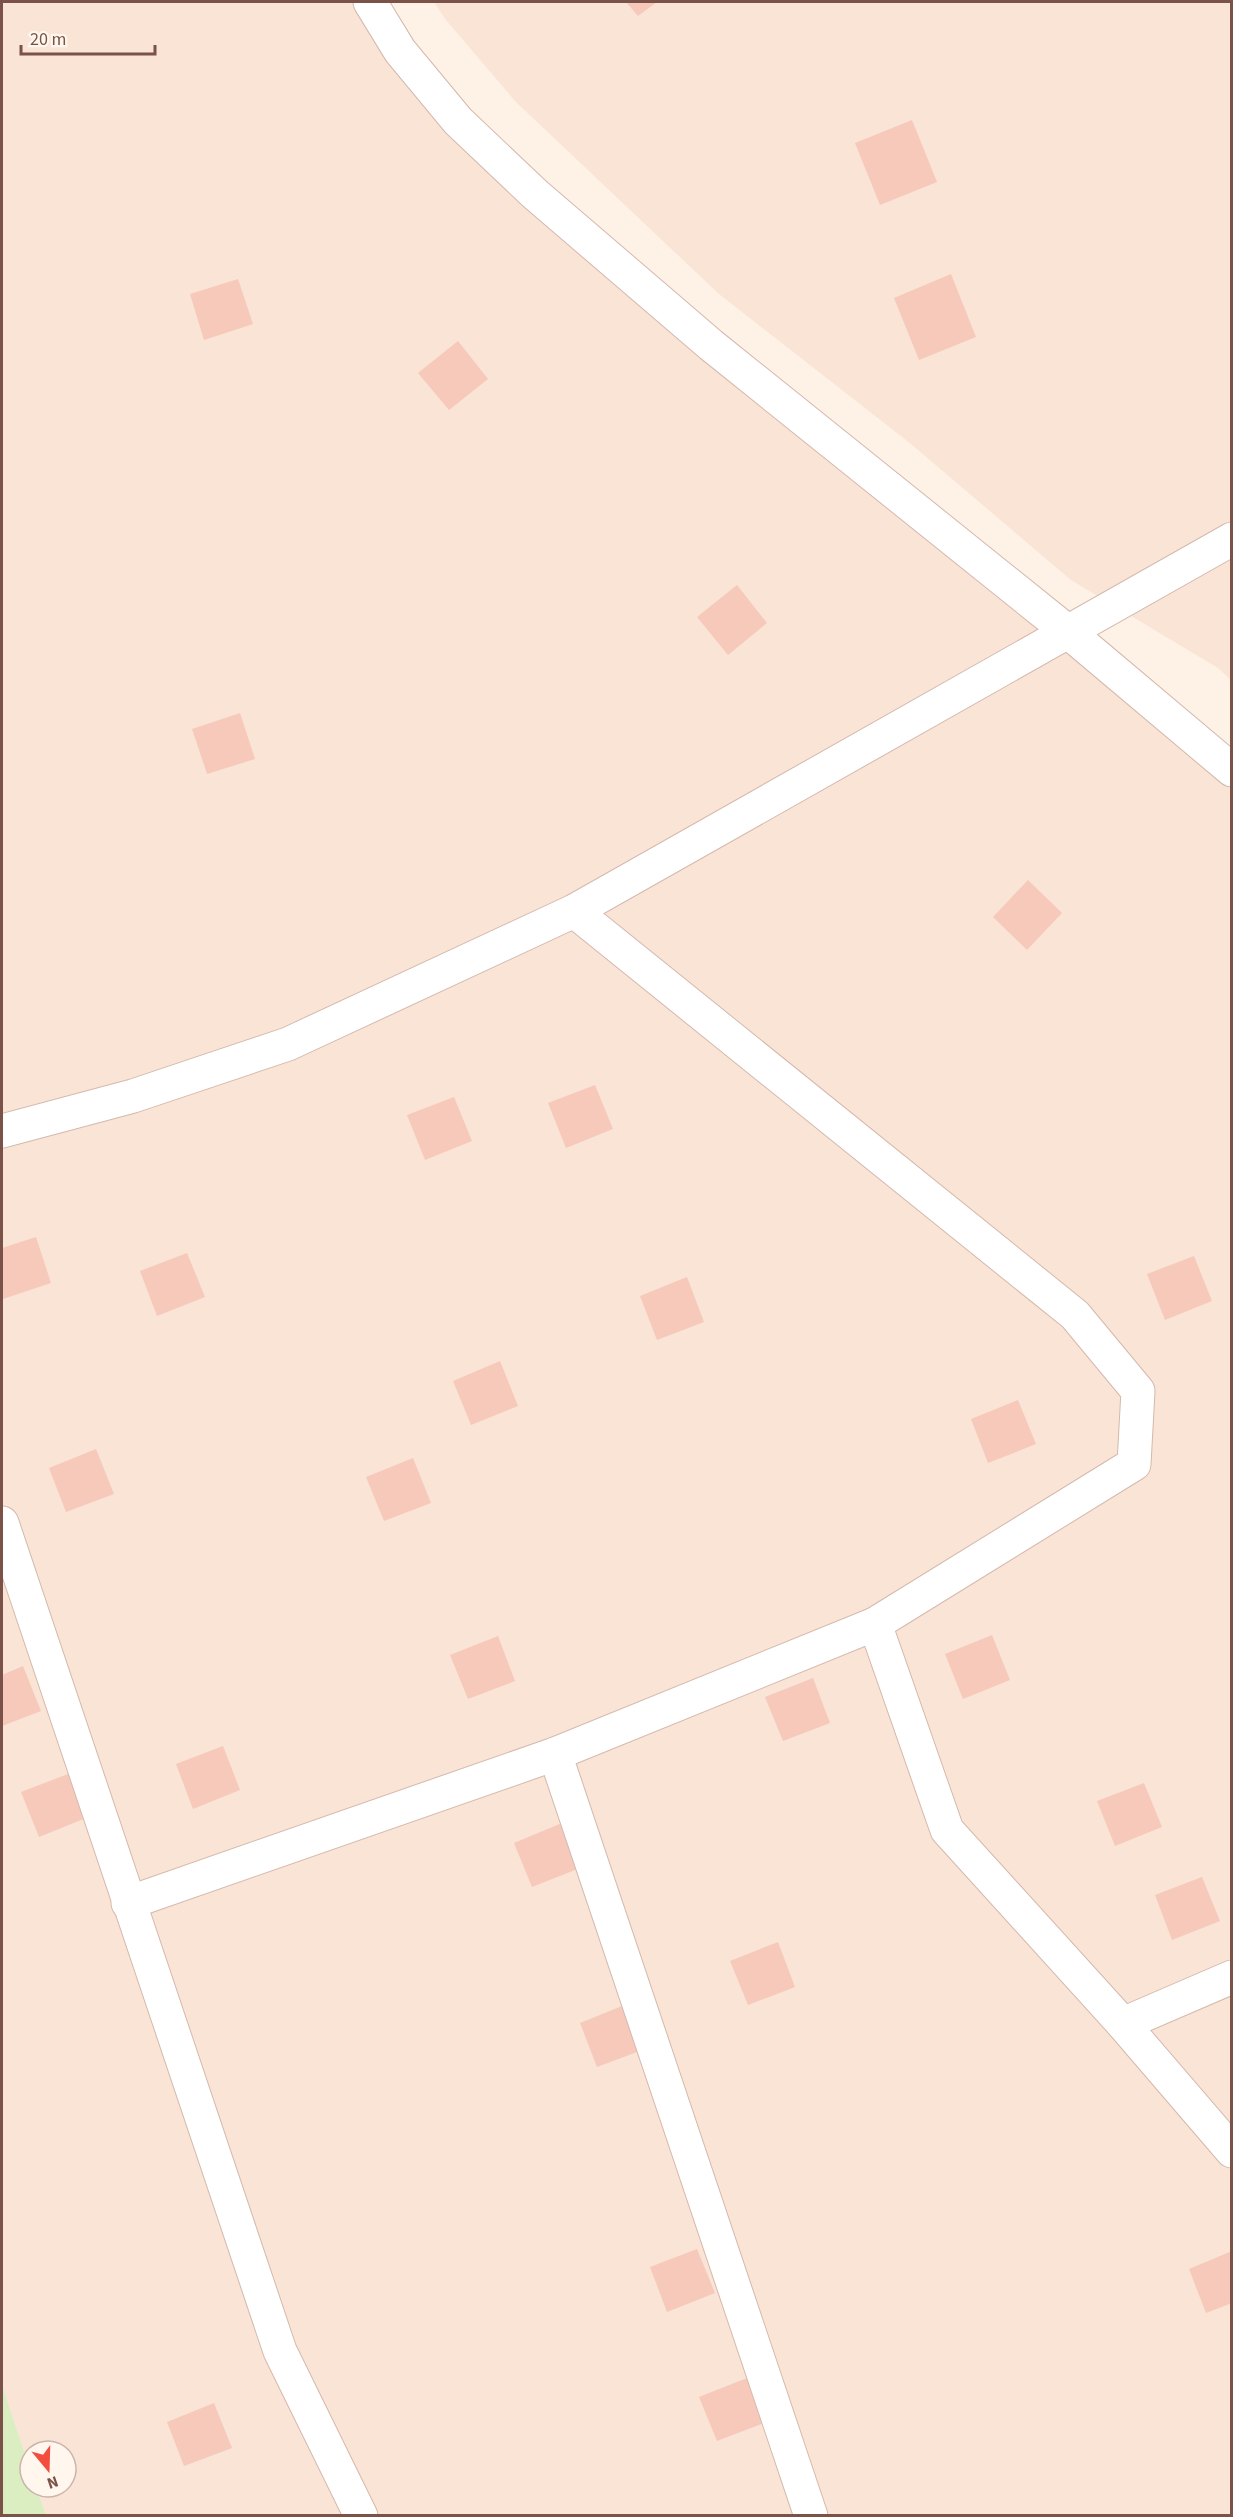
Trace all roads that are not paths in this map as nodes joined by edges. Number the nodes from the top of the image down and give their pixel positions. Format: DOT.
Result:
graph roads {
  1 [pos="370,2"];
  2 [pos="1232,540"];
  3 [pos="1067,631"];
  4 [pos="1232,770"];
  5 [pos="574,911"];
  6 [pos="2,1131"];
  7 [pos="2,1523"];
  8 [pos="875,1624"];
  9 [pos="555,1754"];
  10 [pos="128,1903"];
  11 [pos="1232,1977"];
  12 [pos="1123,2024"];
  13 [pos="1232,2151"];
  14 [pos="361,2516"];
  15 [pos="811,2516"];
  1 -- 3 [label="street"];
  2 -- 3 [label="street"];
  3 -- 4 [label="street"];
  3 -- 5 [label="street"];
  5 -- 6 [label="street"];
  5 -- 8 [label="street"];
  7 -- 10 [label="street"];
  8 -- 9 [label="street"];
  8 -- 12 [label="street"];
  9 -- 10 [label="street"];
  9 -- 15 [label="street"];
  10 -- 14 [label="street"];
  11 -- 12 [label="street"];
  12 -- 13 [label="street"];
}
